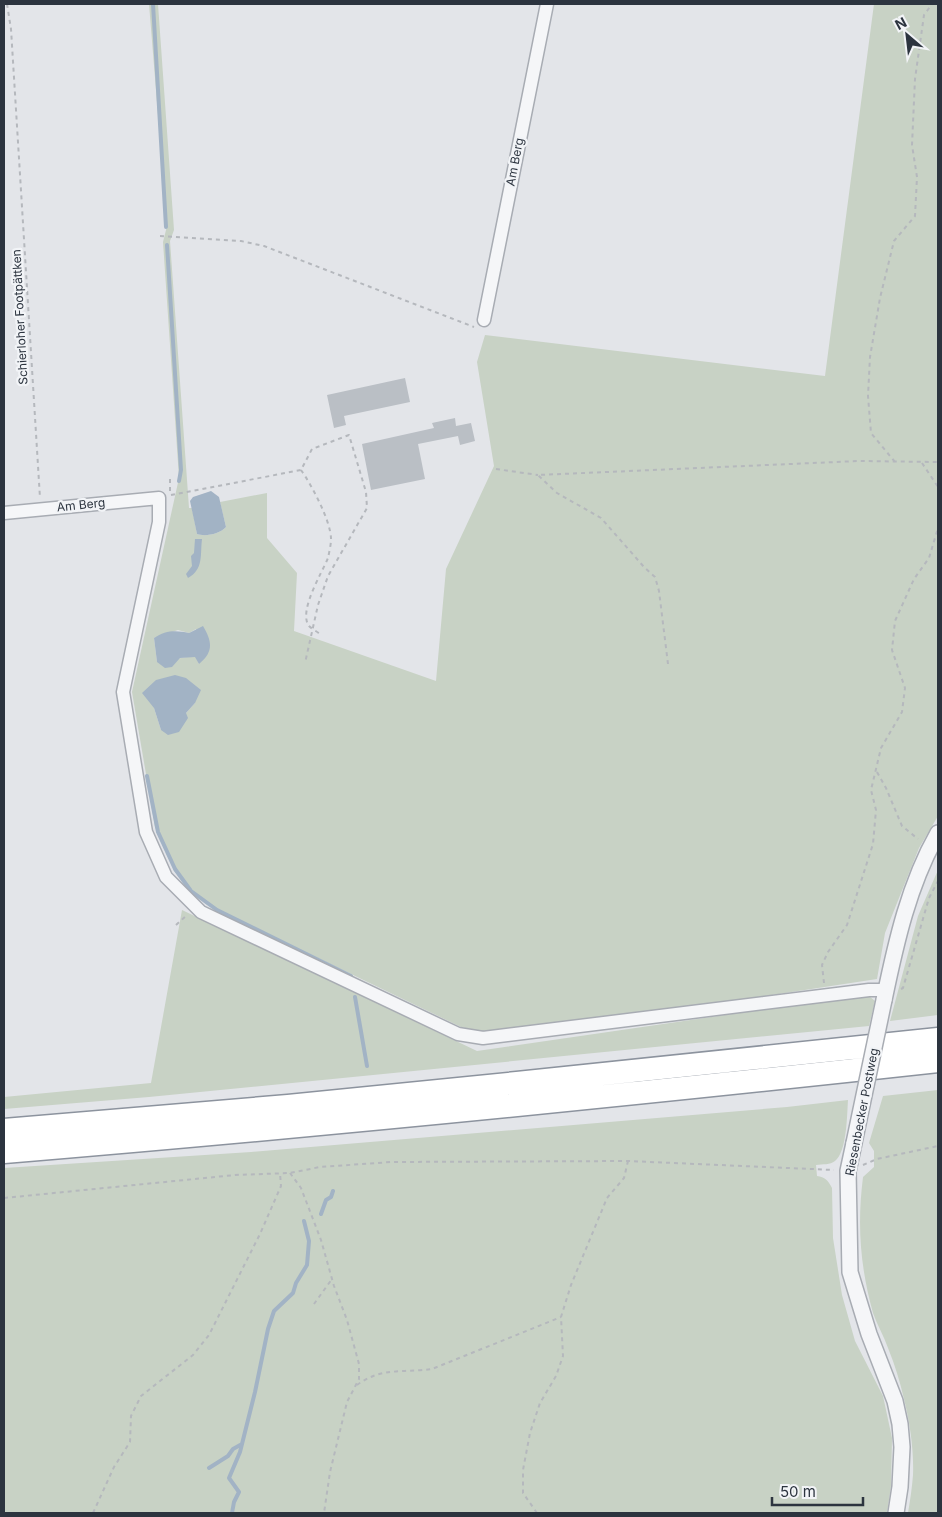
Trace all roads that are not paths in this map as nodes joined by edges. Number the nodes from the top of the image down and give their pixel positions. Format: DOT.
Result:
graph roads {
  1 [pos="547,4"];
  2 [pos="482,325"];
  3 [pos="4,514"];
  4 [pos="938,832"];
  5 [pos="885,995"];
  6 [pos="938,1039"];
  7 [pos="938,1061"];
  8 [pos="4,1130"];
  9 [pos="4,1152"];
  10 [pos="896,1513"];
  1 -- 2 [label="street, Am Berg"];
  3 -- 5 [label="street, Am Berg"];
  4 -- 5 [label="street, Riesenbecker Postweg"];
  5 -- 10 [label="street, Riesenbecker Postweg, bridge"];
  6 -- 8 [label="highway"];
  7 -- 9 [label="highway"];
}
